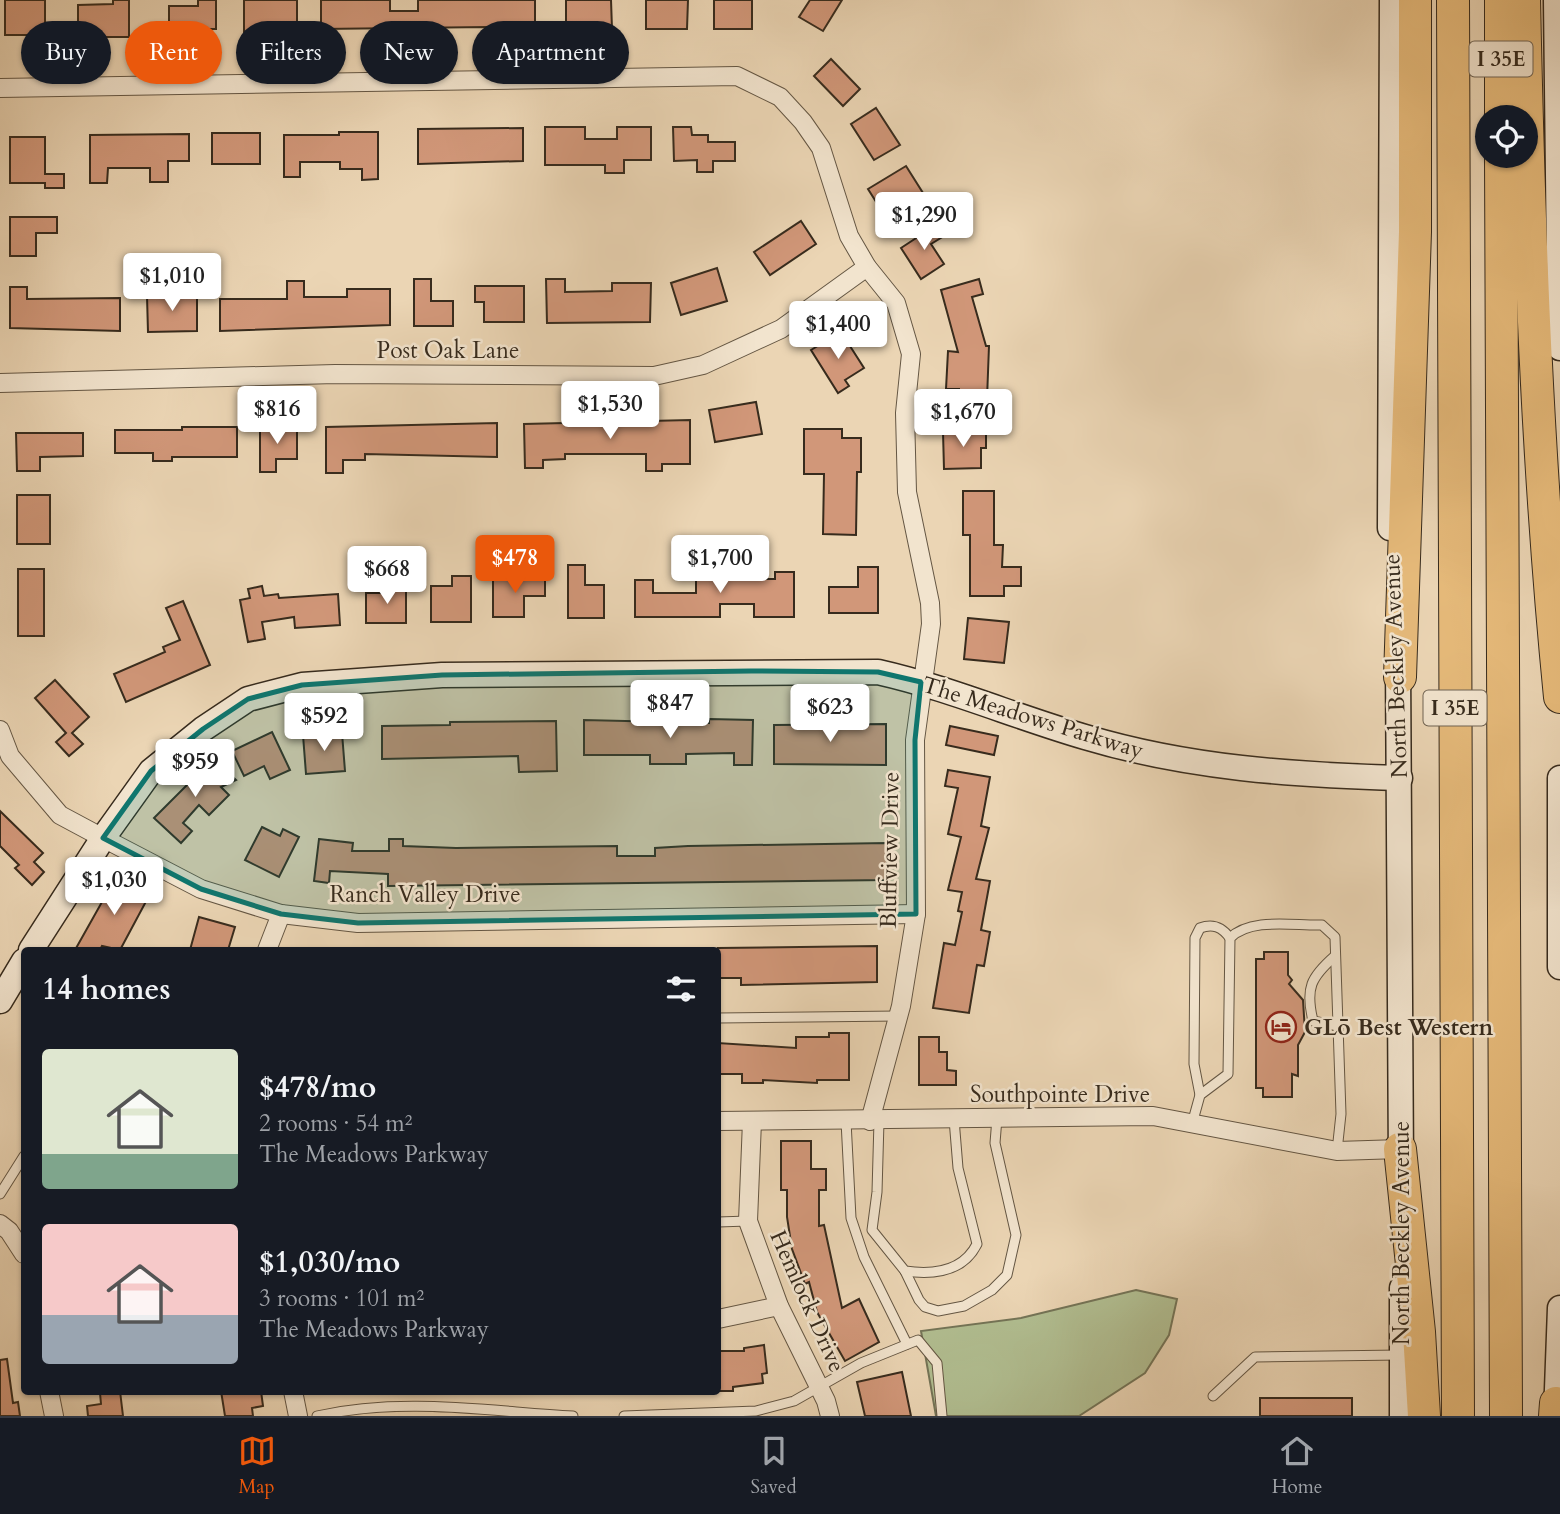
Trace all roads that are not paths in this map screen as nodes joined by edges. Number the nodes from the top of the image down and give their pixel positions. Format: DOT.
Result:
graph roads {
  1 [pos="1392,0"];
  2 [pos="1415,0"];
  3 [pos="1453,0"];
  4 [pos="1502,0"];
  5 [pos="1524,0"];
  6 [pos="1556,0"];
  7 [pos="1558,44"];
  8 [pos="0,88"];
  9 [pos="1502,105"];
  10 [pos="1502,168"];
  11 [pos="1559,235"];
  12 [pos="867,267"];
  13 [pos="1560,348"];
  14 [pos="0,383"];
  15 [pos="1400,677"];
  16 [pos="921,682"];
  17 [pos="1560,697"];
  18 [pos="0,730"];
  19 [pos="1400,778"];
  20 [pos="1560,778"];
  21 [pos="103,838"];
  22 [pos="281,914"];
  23 [pos="916,914"];
  24 [pos="1560,934"];
  25 [pos="1230,938"];
  26 [pos="34,947"];
  27 [pos="268,947"];
  28 [pos="1335,956"];
  29 [pos="21,966"];
  30 [pos="1560,967"];
  31 [pos="0,1001"];
  32 [pos="899,1016"];
  33 [pos="721,1018"];
  34 [pos="1338,1026"];
  35 [pos="1200,1095"];
  36 [pos="997,1118"];
  37 [pos="954,1119"];
  38 [pos="721,1121"];
  39 [pos="752,1121"];
  40 [pos="846,1121"];
  41 [pos="874,1121"];
  42 [pos="1192,1124"];
  43 [pos="1400,1149"];
  44 [pos="1337,1151"];
  45 [pos="21,1161"];
  46 [pos="0,1194"];
  47 [pos="748,1221"];
  48 [pos="721,1222"];
  49 [pos="0,1224"];
  50 [pos="21,1249"];
  51 [pos="905,1271"];
  52 [pos="779,1306"];
  53 [pos="1560,1308"];
  54 [pos="721,1318"];
  55 [pos="907,1344"];
  56 [pos="1402,1355"];
  57 [pos="1559,1364"];
  58 [pos="820,1389"];
  59 [pos="50,1395"];
  60 [pos="294,1395"];
  61 [pos="1213,1396"];
  62 [pos="1557,1410"];
  63 [pos="54,1416"];
  64 [pos="298,1416"];
  65 [pos="317,1416"];
  66 [pos="573,1416"];
  67 [pos="624,1416"];
  68 [pos="830,1416"];
  69 [pos="942,1416"];
  70 [pos="1402,1416"];
  71 [pos="1424,1416"];
  72 [pos="1458,1416"];
  73 [pos="1506,1416"];
  1 -- 15 [label="main road, North Beckley Avenue"];
  2 -- 15 [label="highway"];
  3 -- 72 [label="highway, I 35E"];
  4 -- 9 [label="highway, I 35E"];
  5 -- 17 [label="highway"];
  6 -- 7 [label="main road"];
  7 -- 11 [label="main road"];
  8 -- 12 [label="street, Bluffview Drive"];
  10 -- 73 [label="highway, I 35E"];
  11 -- 13 [label="main road"];
  12 -- 14 [label="street, Post Oak Lane"];
  12 -- 16 [label="street, Bluffview Drive"];
  15 -- 19 [label="main road, North Beckley Avenue"];
  16 -- 19 [label="main road, The Meadows Parkway"];
  16 -- 21 [label="main road, The Meadows Parkway"];
  16 -- 23 [label="street, Bluffview Drive"];
  18 -- 21 [label="street, Ranch Valley Drive"];
  19 -- 43 [label="main road, North Beckley Avenue"];
  20 -- 24 [label="main road"];
  21 -- 22 [label="street, Ranch Valley Drive"];
  21 -- 26 [label="main road, The Meadows Parkway"];
  22 -- 23 [label="street, Ranch Valley Drive"];
  22 -- 27 [label="street"];
  23 -- 32 [label="street, Bluffview Drive"];
  24 -- 30 [label="main road"];
  25 -- 28 [label="lane"];
  25 -- 35 [label="lane"];
  25 -- 35 [label="lane"];
  28 -- 34 [label="lane"];
  28 -- 34 [label="lane"];
  29 -- 31 [label="main road"];
  32 -- 33 [label="lane"];
  32 -- 41 [label="street, Bluffview Drive"];
  34 -- 44 [label="lane"];
  35 -- 42 [label="lane"];
  36 -- 37 [label="street, Southpointe Drive"];
  36 -- 42 [label="street, Southpointe Drive"];
  36 -- 51 [label="lane"];
  37 -- 41 [label="street, Southpointe Drive"];
  37 -- 51 [label="lane"];
  38 -- 39 [label="street, Southpointe Drive"];
  39 -- 40 [label="street, Southpointe Drive"];
  39 -- 47 [label="street, Hemlock Drive"];
  40 -- 41 [label="street, Southpointe Drive"];
  40 -- 55 [label="lane"];
  41 -- 51 [label="lane"];
  42 -- 44 [label="street, Southpointe Drive"];
  43 -- 44 [label="street, Southpointe Drive"];
  43 -- 56 [label="main road, North Beckley Avenue"];
  43 -- 71 [label="highway"];
  45 -- 46 [label="lane"];
  47 -- 48 [label="lane"];
  47 -- 52 [label="street, Hemlock Drive"];
  49 -- 50 [label="street"];
  52 -- 54 [label="street"];
  52 -- 58 [label="street, Hemlock Drive"];
  53 -- 57 [label="main road"];
  55 -- 58 [label="lane"];
  55 -- 69 [label="lane"];
  56 -- 61 [label="lane"];
  56 -- 70 [label="main road, North Beckley Avenue"];
  57 -- 62 [label="main road"];
  58 -- 67 [label="lane"];
  58 -- 68 [label="street, Hemlock Drive"];
  59 -- 63 [label="street"];
  60 -- 64 [label="street"];
  65 -- 66 [label="lane"];
}
